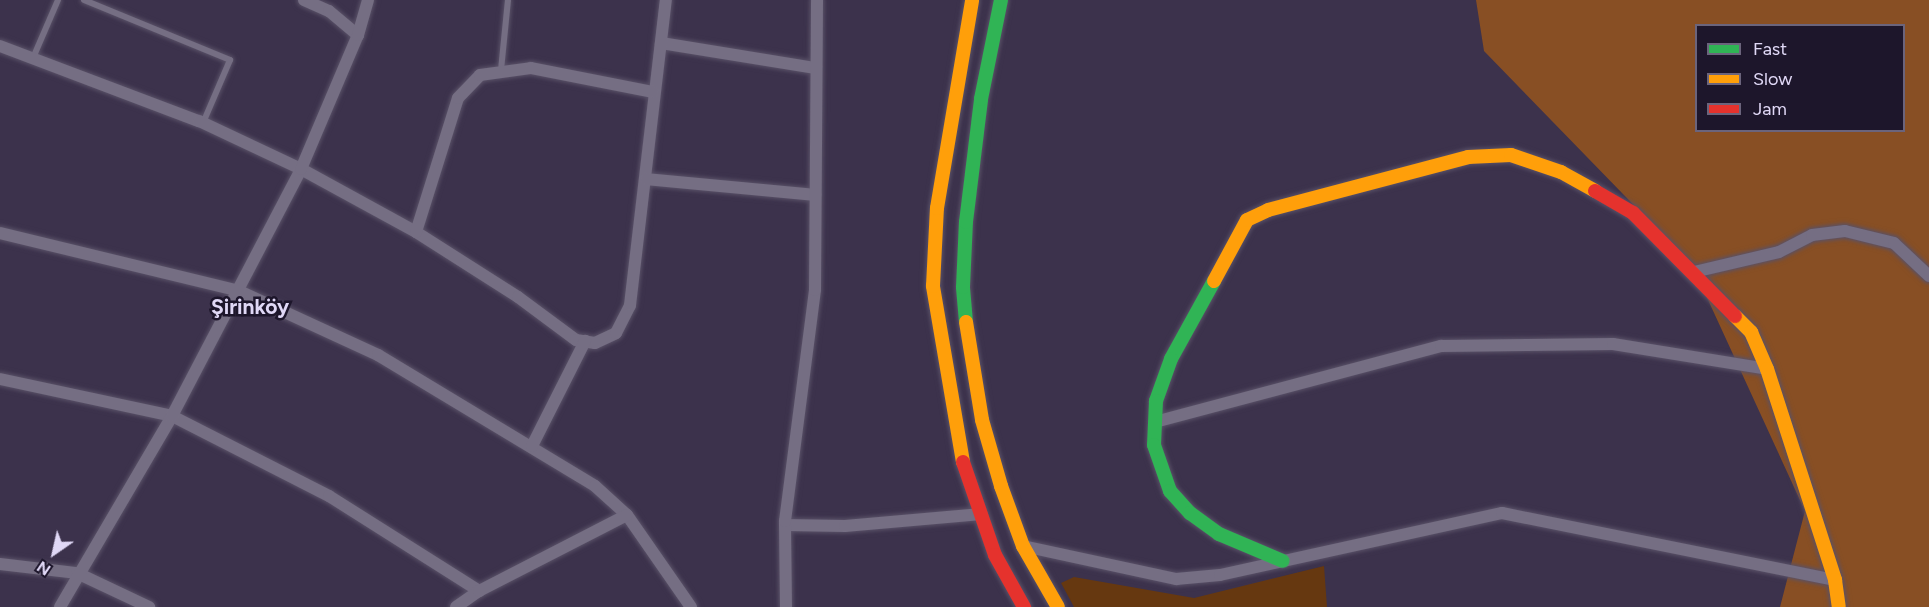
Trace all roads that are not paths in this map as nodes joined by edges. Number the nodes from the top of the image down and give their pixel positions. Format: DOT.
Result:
graph roads {
  1 [pos="58,0"];
  2 [pos="84,0"];
  3 [pos="305,0"];
  4 [pos="368,0"];
  5 [pos="508,0"];
  6 [pos="666,0"];
  7 [pos="817,0"];
  8 [pos="972,0"];
  9 [pos="1001,0"];
  10 [pos="358,35"];
  11 [pos="660,43"];
  12 [pos="0,46"];
  13 [pos="33,58"];
  14 [pos="816,68"];
  15 [pos="501,70"];
  16 [pos="653,92"];
  17 [pos="203,123"];
  18 [pos="301,169"];
  19 [pos="646,179"];
  20 [pos="815,195"];
  21 [pos="416,232"];
  22 [pos="0,233"];
  23 [pos="1694,272"];
  24 [pos="1929,276"];
  25 [pos="239,291"];
  26 [pos="585,342"];
  27 [pos="1767,369"];
  28 [pos="0,379"];
  29 [pos="172,416"];
  30 [pos="1155,422"];
  31 [pos="532,446"];
  32 [pos="981,514"];
  33 [pos="627,515"];
  34 [pos="785,525"];
  35 [pos="1023,546"];
  36 [pos="1283,561"];
  37 [pos="0,564"];
  38 [pos="77,573"];
  39 [pos="1835,580"];
  40 [pos="479,591"];
  41 [pos="60,607"];
  42 [pos="149,607"];
  43 [pos="456,607"];
  44 [pos="692,607"];
  45 [pos="786,607"];
  46 [pos="1024,607"];
  47 [pos="1058,607"];
  48 [pos="1839,607"];
  1 -- 13 [label="lane"];
  2 -- 17 [label="lane"];
  3 -- 10 [label="street"];
  4 -- 10 [label="street"];
  5 -- 15 [label="lane"];
  6 -- 11 [label="street"];
  7 -- 14 [label="street"];
  8 -- 32 [label="street"];
  9 -- 35 [label="street"];
  10 -- 18 [label="street"];
  11 -- 14 [label="street"];
  11 -- 16 [label="street"];
  12 -- 13 [label="street"];
  13 -- 17 [label="street"];
  14 -- 20 [label="street"];
  15 -- 16 [label="street"];
  15 -- 21 [label="street"];
  16 -- 19 [label="street"];
  17 -- 18 [label="street"];
  18 -- 21 [label="street"];
  18 -- 25 [label="street"];
  19 -- 20 [label="street"];
  19 -- 26 [label="street"];
  20 -- 34 [label="street"];
  21 -- 26 [label="street"];
  22 -- 25 [label="street"];
  23 -- 24 [label="street"];
  23 -- 27 [label="street"];
  23 -- 30 [label="street"];
  25 -- 29 [label="street"];
  25 -- 31 [label="street"];
  26 -- 31 [label="street"];
  27 -- 30 [label="street"];
  27 -- 39 [label="street"];
  28 -- 29 [label="street"];
  29 -- 38 [label="street"];
  29 -- 40 [label="street"];
  30 -- 36 [label="street"];
  31 -- 33 [label="street"];
  32 -- 34 [label="street"];
  32 -- 46 [label="street"];
  33 -- 40 [label="street"];
  33 -- 44 [label="street"];
  34 -- 45 [label="street"];
  35 -- 36 [label="street"];
  35 -- 47 [label="street"];
  36 -- 39 [label="street"];
  37 -- 38 [label="street"];
  38 -- 41 [label="street"];
  38 -- 42 [label="street"];
  39 -- 48 [label="street"];
  40 -- 43 [label="street"];
}
